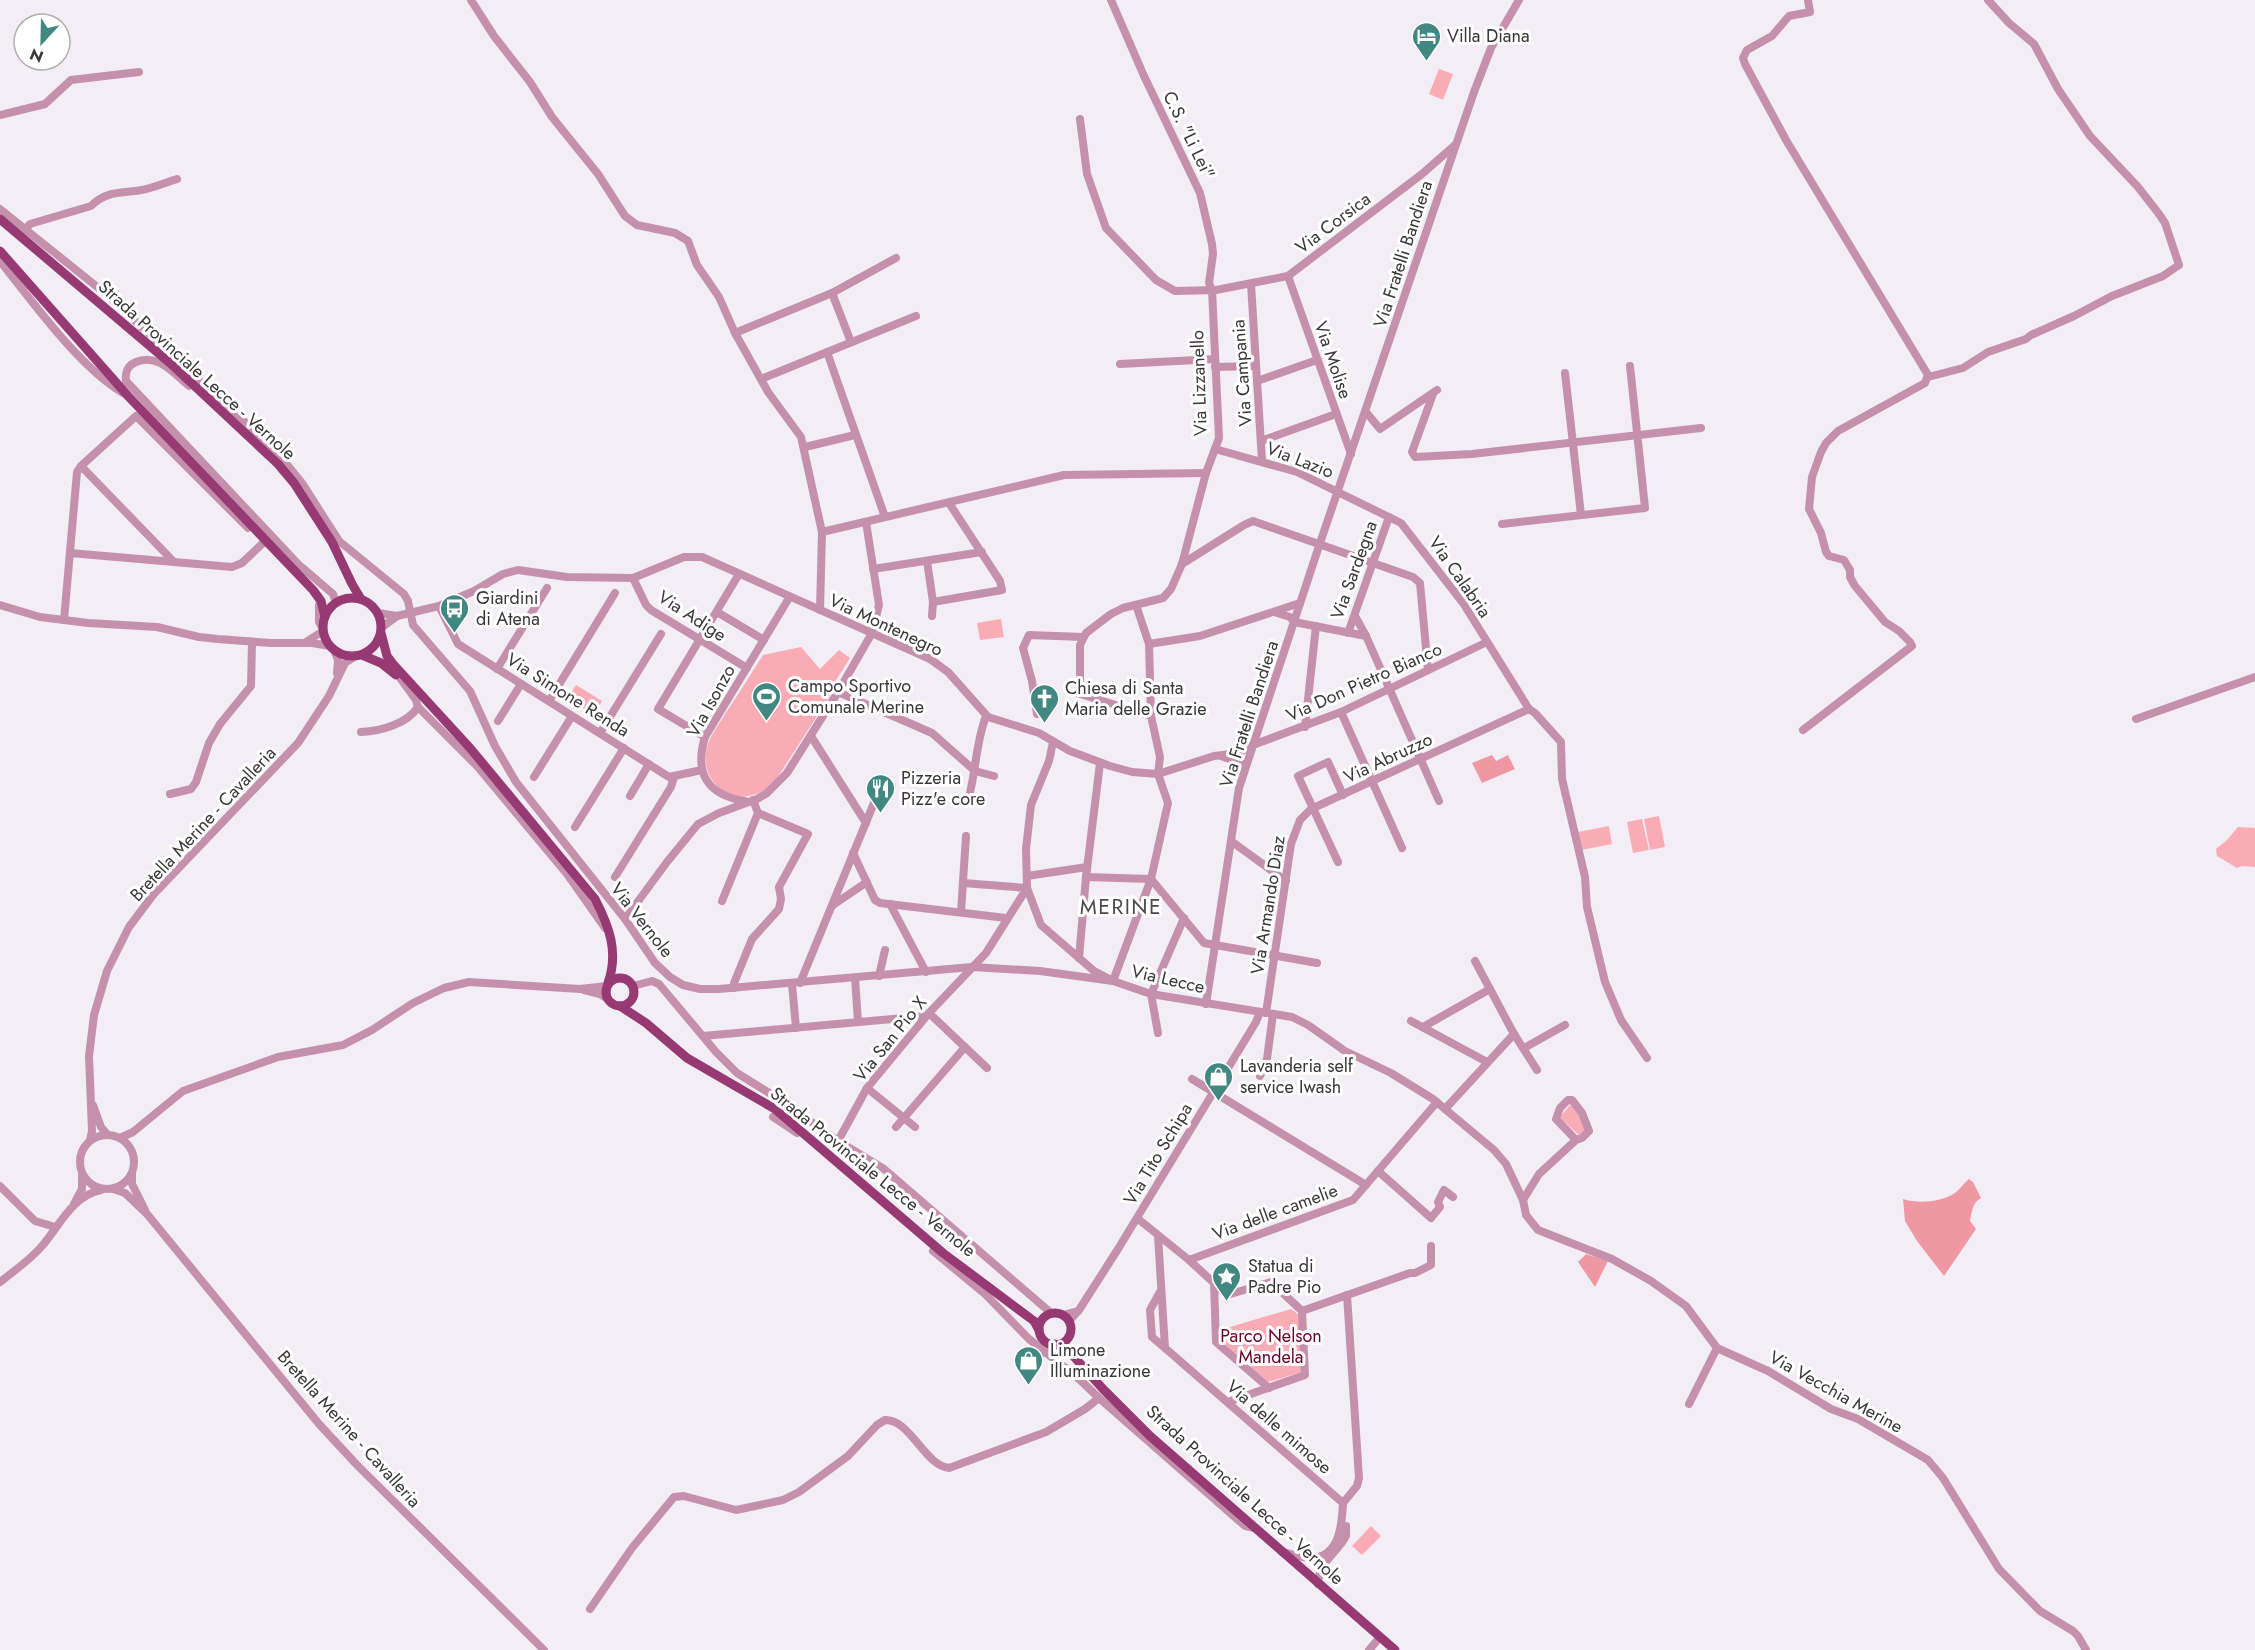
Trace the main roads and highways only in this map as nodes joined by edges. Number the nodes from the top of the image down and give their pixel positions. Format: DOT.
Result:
graph roads {
  1 [pos="0,219"];
  2 [pos="0,251"];
  3 [pos="361,600"];
  4 [pos="325,617"];
  5 [pos="381,630"];
  6 [pos="359,655"];
  7 [pos="430,713"];
  8 [pos="613,955"];
  9 [pos="625,978"];
  10 [pos="607,984"];
  11 [pos="633,998"];
  12 [pos="620,1006"];
  13 [pos="646,1023"];
  14 [pos="1020,1310"];
  15 [pos="1048,1315"];
  16 [pos="1040,1332"];
  17 [pos="1069,1336"];
  18 [pos="1053,1344"];
  19 [pos="1078,1359"];
  20 [pos="1395,1650"];
  1 -- 3 [label="main road, Strada Provinciale Lecce - Vernole"];
  2 -- 4 [label="main road"];
  3 -- 4 [label="main road"];
  3 -- 5 [label="main road, Strada Provinciale Lecce - Vernole"];
  4 -- 6 [label="main road"];
  5 -- 6 [label="main road"];
  5 -- 7 [label="main road"];
  6 -- 7 [label="main road"];
  7 -- 8 [label="main road"];
  8 -- 9 [label="main road"];
  8 -- 10 [label="main road"];
  9 -- 10 [label="main road"];
  9 -- 11 [label="main road, Strada Provinciale Lecce - Vernole"];
  10 -- 12 [label="main road, Strada Provinciale Lecce - Vernole"];
  11 -- 12 [label="main road"];
  11 -- 13 [label="main road, Strada Provinciale Lecce - Vernole"];
  12 -- 13 [label="main road, Strada Provinciale Lecce - Vernole"];
  13 -- 14 [label="main road, Strada Provinciale Lecce - Vernole"];
  14 -- 15 [label="main road, Strada Provinciale Lecce - Vernole"];
  14 -- 16 [label="main road, Strada Provinciale Lecce - Vernole"];
  15 -- 16 [label="main road"];
  15 -- 17 [label="main road, Strada Provinciale Lecce - Vernole"];
  16 -- 18 [label="main road, Strada Provinciale Lecce - Vernole"];
  17 -- 18 [label="main road"];
  17 -- 19 [label="main road, Strada Provinciale Lecce - Vernole"];
  18 -- 19 [label="main road, Strada Provinciale Lecce - Vernole"];
  19 -- 20 [label="main road, Strada Provinciale Lecce - Vernole"];
}
